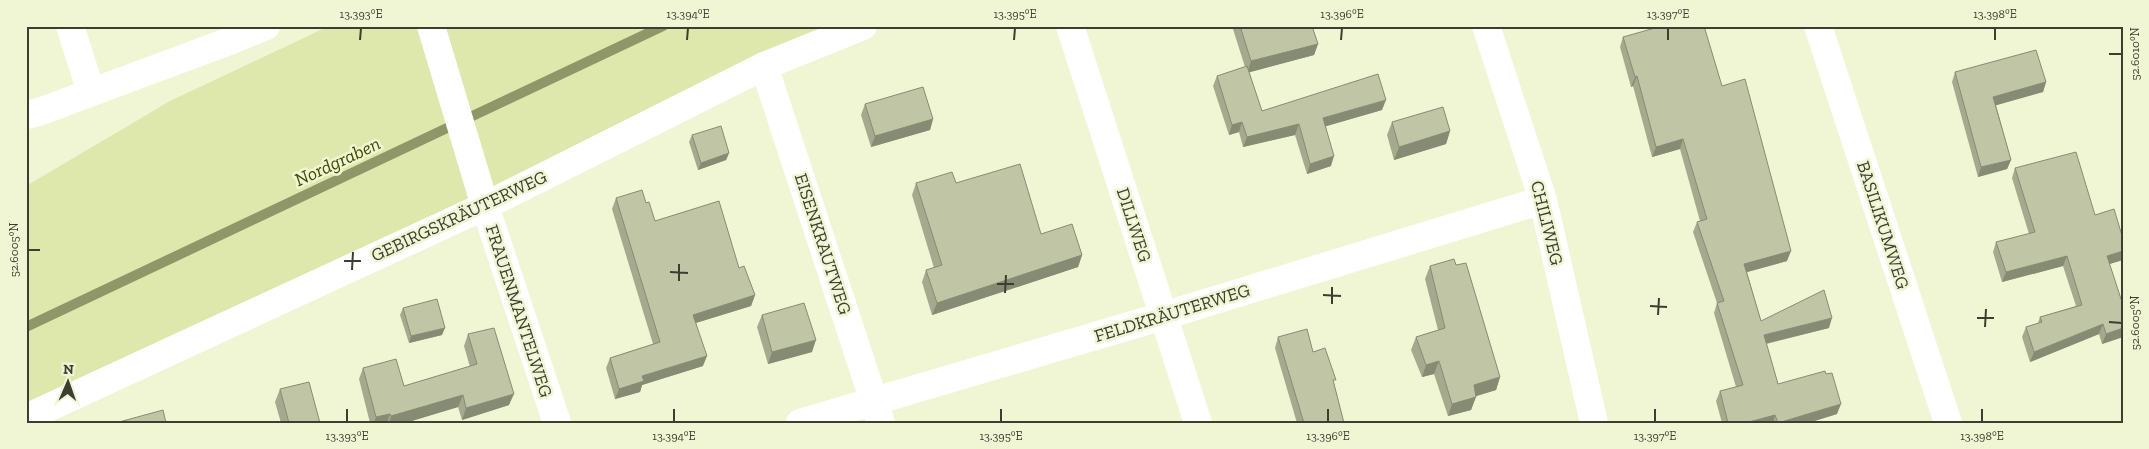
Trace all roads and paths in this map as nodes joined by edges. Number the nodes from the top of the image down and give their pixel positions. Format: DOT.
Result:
graph roads {
  1 [pos="70,26"];
  2 [pos="266,26"];
  3 [pos="430,26"];
  4 [pos="864,26"];
  5 [pos="1070,26"];
  6 [pos="1486,26"];
  7 [pos="1818,26"];
  8 [pos="764,66"];
  9 [pos="91,92"];
  10 [pos="26,115"];
  11 [pos="483,200"];
  12 [pos="1544,200"];
  13 [pos="1163,316"];
  14 [pos="878,412"];
  15 [pos="26,418"];
  16 [pos="557,423"];
  17 [pos="800,423"];
  18 [pos="1198,423"];
  19 [pos="1594,423"];
  20 [pos="1948,423"];
  1 -- 9 [label="lane"];
  2 -- 9 [label="lane"];
  3 -- 11 [label="lane, FRAUENMANTELWEG"];
  4 -- 8 [label="lane, GEBIRGSKRÄUTERWEG"];
  5 -- 13 [label="lane, DILLWEG"];
  6 -- 12 [label="lane, CHILIWEG"];
  7 -- 20 [label="lane, BASILIKUMWEG"];
  8 -- 11 [label="lane, GEBIRGSKRÄUTERWEG"];
  8 -- 14 [label="lane, EISENKRAUTWEG"];
  9 -- 10 [label="lane"];
  11 -- 15 [label="lane, GEBIRGSKRÄUTERWEG"];
  11 -- 16 [label="lane, FRAUENMANTELWEG"];
  12 -- 13 [label="lane, FELDKRÄUTERWEG"];
  12 -- 19 [label="lane, CHILIWEG"];
  13 -- 14 [label="lane, FELDKRÄUTERWEG"];
  13 -- 18 [label="lane, DILLWEG"];
  14 -- 17 [label="lane, FELDKRÄUTERWEG"];
}
